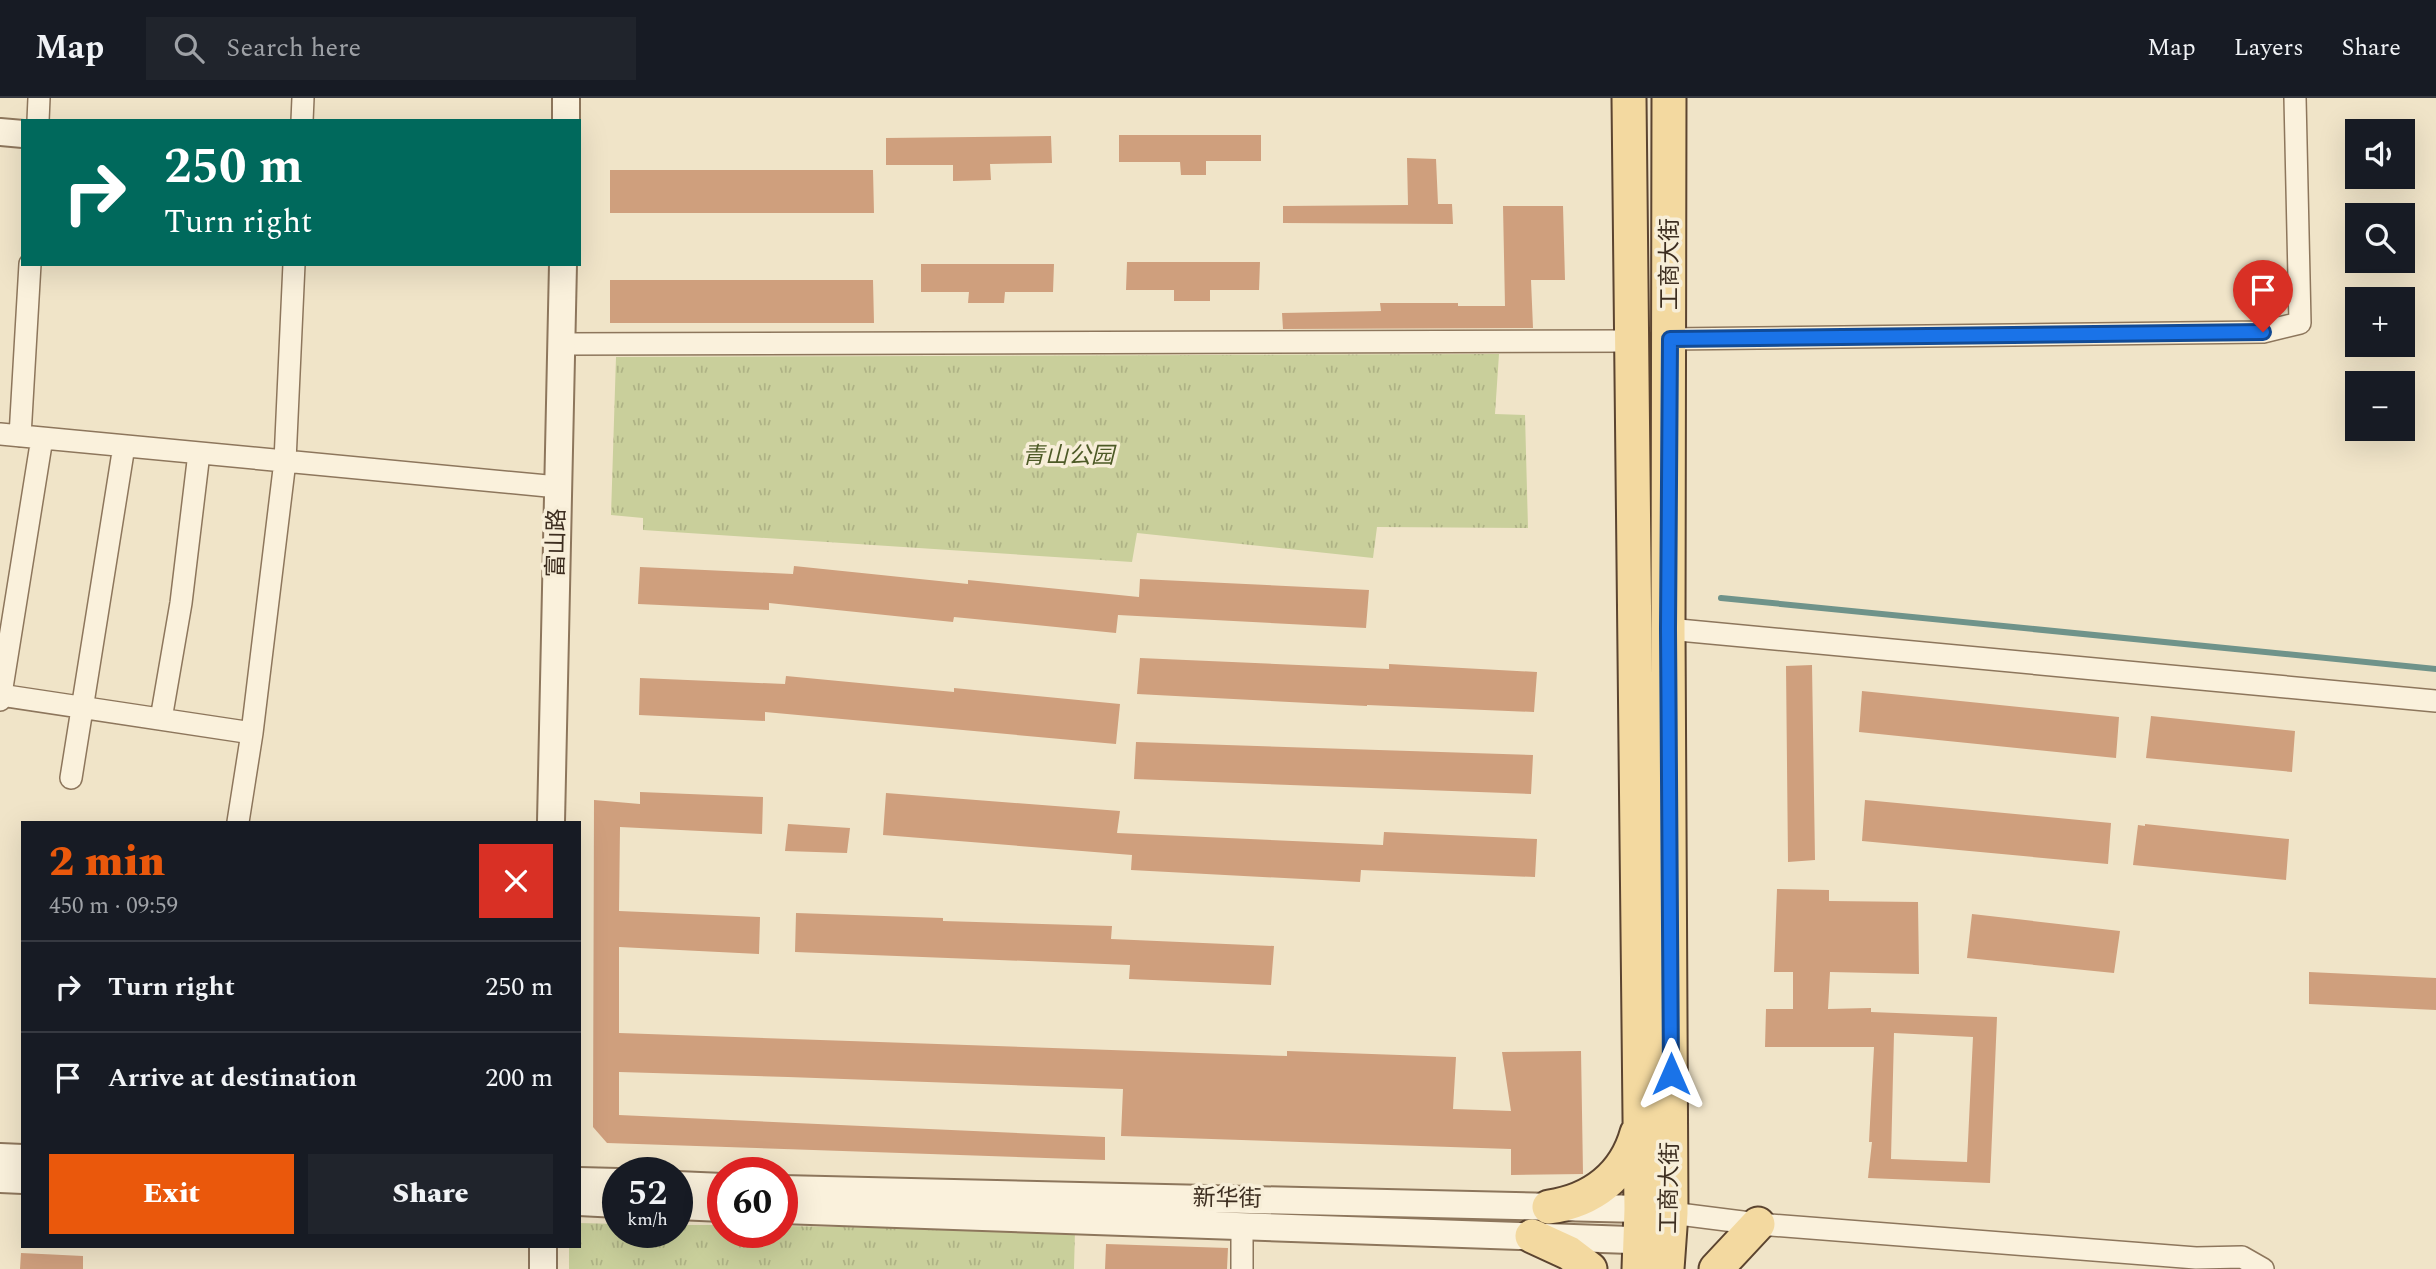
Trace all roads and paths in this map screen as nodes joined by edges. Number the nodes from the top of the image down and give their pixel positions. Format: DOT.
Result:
graph roads {
  1 [pos="40,98"];
  2 [pos="303,98"];
  3 [pos="566,98"];
  4 [pos="1629,98"];
  5 [pos="1669,98"];
  6 [pos="2295,98"];
  7 [pos="38,119"];
  8 [pos="302,119"];
  9 [pos="566,119"];
  10 [pos="0,132"];
  11 [pos="21,134"];
  12 [pos="30,266"];
  13 [pos="295,266"];
  14 [pos="563,266"];
  15 [pos="1670,339"];
  16 [pos="1630,341"];
  17 [pos="561,345"];
  18 [pos="10,435"];
  19 [pos="42,438"];
  20 [pos="124,446"];
  21 [pos="199,453"];
  22 [pos="285,461"];
  23 [pos="558,488"];
  24 [pos="1668,629"];
  25 [pos="0,697"];
  26 [pos="2436,701"];
  27 [pos="83,708"];
  28 [pos="160,719"];
  29 [pos="252,733"];
  30 [pos="71,778"];
  31 [pos="238,821"];
  32 [pos="551,821"];
  33 [pos="1640,1121"];
  34 [pos="0,1157"];
  35 [pos="21,1158"];
  36 [pos="0,1179"];
  37 [pos="21,1180"];
  38 [pos="581,1181"];
  39 [pos="602,1182"];
  40 [pos="798,1189"];
  41 [pos="581,1202"];
  42 [pos="602,1203"];
  43 [pos="1549,1207"];
  44 [pos="798,1211"];
  45 [pos="1759,1224"];
  46 [pos="1242,1226"];
  47 [pos="1532,1236"];
  48 [pos="1655,1240"];
  49 [pos="543,1248"];
  50 [pos="2196,1264"];
  51 [pos="543,1269"];
  52 [pos="1242,1269"];
  53 [pos="1590,1269"];
  54 [pos="1716,1269"];
  55 [pos="2263,1269"];
  1 -- 7 [label="street"];
  2 -- 8 [label="street"];
  3 -- 9 [label="street"];
  4 -- 16 [label="main road, 工商大街"];
  5 -- 15 [label="main road, 工商大街"];
  6 -- 15 [label="street"];
  10 -- 11 [label="street"];
  12 -- 18 [label="street"];
  13 -- 22 [label="street"];
  14 -- 17 [label="street, 富山路"];
  15 -- 24 [label="main road, 工商大街"];
  16 -- 17 [label="street"];
  16 -- 33 [label="main road, 工商大街"];
  17 -- 23 [label="street, 富山路"];
  18 -- 19 [label="street"];
  19 -- 20 [label="street"];
  19 -- 25 [label="street"];
  20 -- 21 [label="street"];
  20 -- 27 [label="street"];
  21 -- 22 [label="street"];
  21 -- 28 [label="street"];
  22 -- 23 [label="street"];
  22 -- 29 [label="street"];
  23 -- 32 [label="street, 富山路"];
  24 -- 26 [label="street"];
  24 -- 48 [label="main road, 工商大街"];
  25 -- 27 [label="street"];
  27 -- 28 [label="street"];
  27 -- 30 [label="street"];
  28 -- 29 [label="street"];
  29 -- 31 [label="street"];
  33 -- 43 [label="main road"];
  33 -- 48 [label="main road, 工商大街"];
  34 -- 35 [label="street"];
  36 -- 37 [label="street"];
  38 -- 39 [label="street"];
  40 -- 43 [label="street, 新华街"];
  41 -- 42 [label="street"];
  43 -- 48 [label="street, 新华街"];
  44 -- 46 [label="street, 新华街"];
  45 -- 48 [label="street"];
  45 -- 50 [label="street"];
  45 -- 54 [label="main road"];
  46 -- 47 [label="street, 新华街"];
  46 -- 52 [label="street"];
  47 -- 48 [label="street, 新华街"];
  47 -- 53 [label="main road"];
  49 -- 51 [label="street"];
  50 -- 55 [label="street"];
}
